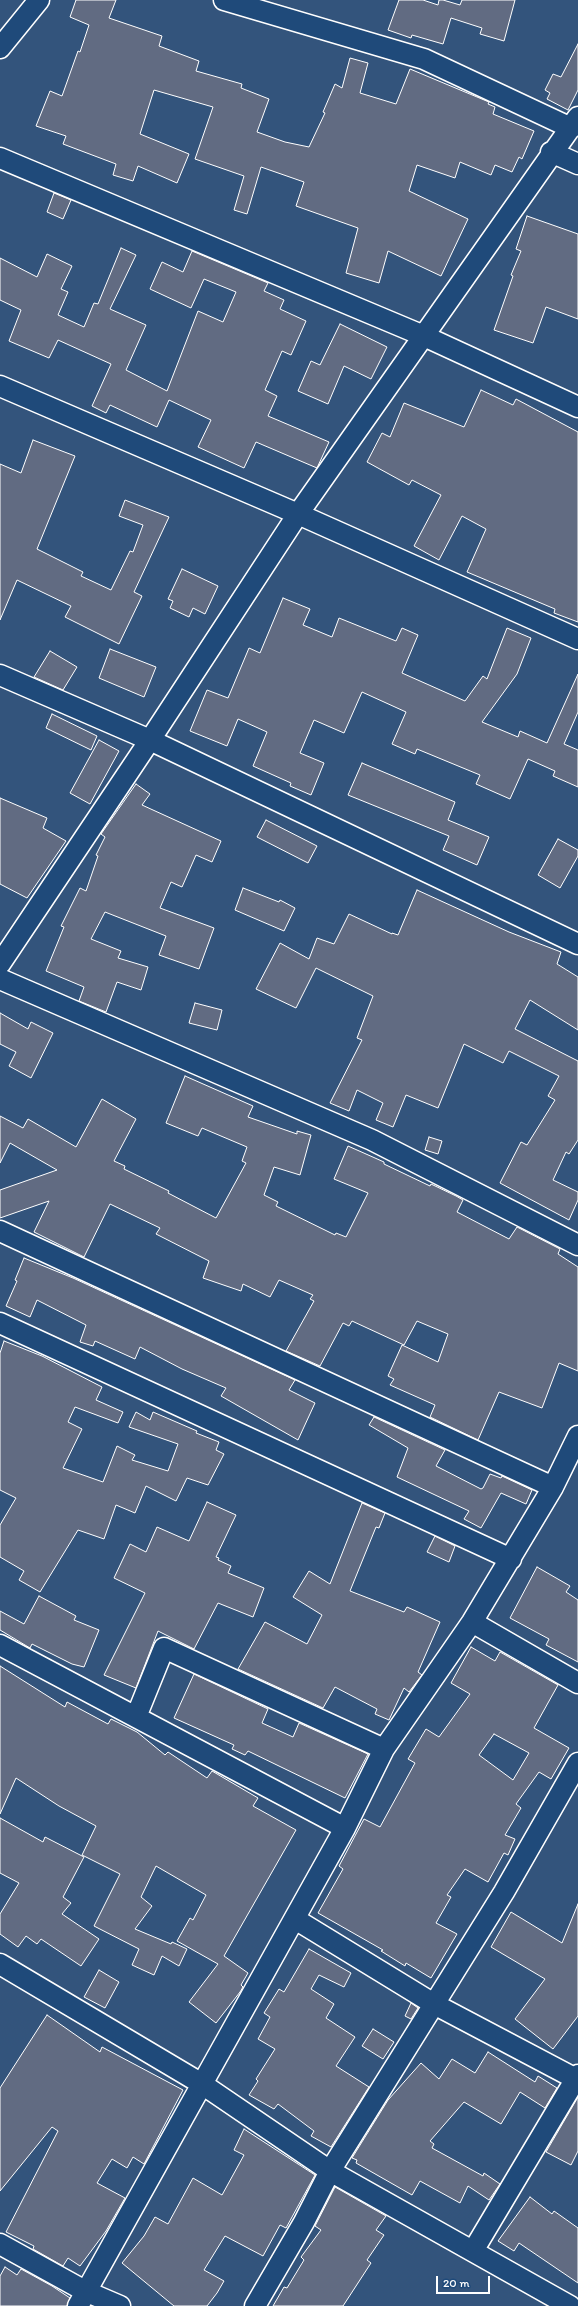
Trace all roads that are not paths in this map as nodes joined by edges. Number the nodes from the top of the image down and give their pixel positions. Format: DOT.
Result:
graph roads {
  1 [pos="39,0"];
  2 [pos="224,0"];
  3 [pos="0,48"];
  4 [pos="574,123"];
  5 [pos="551,152"];
  6 [pos="0,158"];
  7 [pos="578,164"];
  8 [pos="424,336"];
  9 [pos="0,386"];
  10 [pos="578,407"];
  11 [pos="298,514"];
  12 [pos="578,639"];
  13 [pos="0,675"];
  14 [pos="150,740"];
  15 [pos="578,944"];
  16 [pos="0,964"];
  17 [pos="0,979"];
  18 [pos="0,1231"];
  19 [pos="578,1245"];
  20 [pos="0,1323"];
  21 [pos="578,1436"];
  22 [pos="553,1487"];
  23 [pos="511,1559"];
  24 [pos="472,1622"];
  25 [pos="0,1645"];
  26 [pos="578,1683"];
  27 [pos="136,1717"];
  28 [pos="384,1749"];
  29 [pos="578,1764"];
  30 [pos="345,1828"];
  31 [pos="295,1919"];
  32 [pos="0,1964"];
  33 [pos="434,2004"];
  34 [pos="577,2078"];
  35 [pos="202,2084"];
  36 [pos="330,2171"];
  37 [pos="0,2244"];
  38 [pos="472,2251"];
  39 [pos="81,2298"];
  40 [pos="120,2306"];
  41 [pos="255,2306"];
  42 [pos="570,2306"];
  1 -- 3 [label="street"];
  2 -- 4 [label="street"];
  4 -- 5 [label="street"];
  5 -- 7 [label="street"];
  5 -- 8 [label="street"];
  6 -- 8 [label="street"];
  8 -- 10 [label="street"];
  8 -- 11 [label="street"];
  9 -- 11 [label="street"];
  11 -- 12 [label="street"];
  11 -- 14 [label="street"];
  13 -- 14 [label="street"];
  14 -- 15 [label="street"];
  14 -- 16 [label="street"];
  17 -- 19 [label="street"];
  18 -- 22 [label="street"];
  20 -- 23 [label="street"];
  21 -- 22 [label="street"];
  22 -- 23 [label="street"];
  23 -- 24 [label="street"];
  24 -- 26 [label="street"];
  24 -- 28 [label="street"];
  25 -- 27 [label="street"];
  27 -- 28 [label="street"];
  27 -- 30 [label="street"];
  28 -- 30 [label="street"];
  29 -- 33 [label="street"];
  30 -- 31 [label="street"];
  31 -- 33 [label="street"];
  31 -- 35 [label="street"];
  32 -- 35 [label="street"];
  33 -- 34 [label="street"];
  33 -- 36 [label="street"];
  34 -- 38 [label="street"];
  35 -- 36 [label="street"];
  35 -- 39 [label="street"];
  36 -- 38 [label="street"];
  36 -- 41 [label="street"];
  37 -- 39 [label="street"];
  38 -- 42 [label="street"];
  39 -- 40 [label="street"];
}
